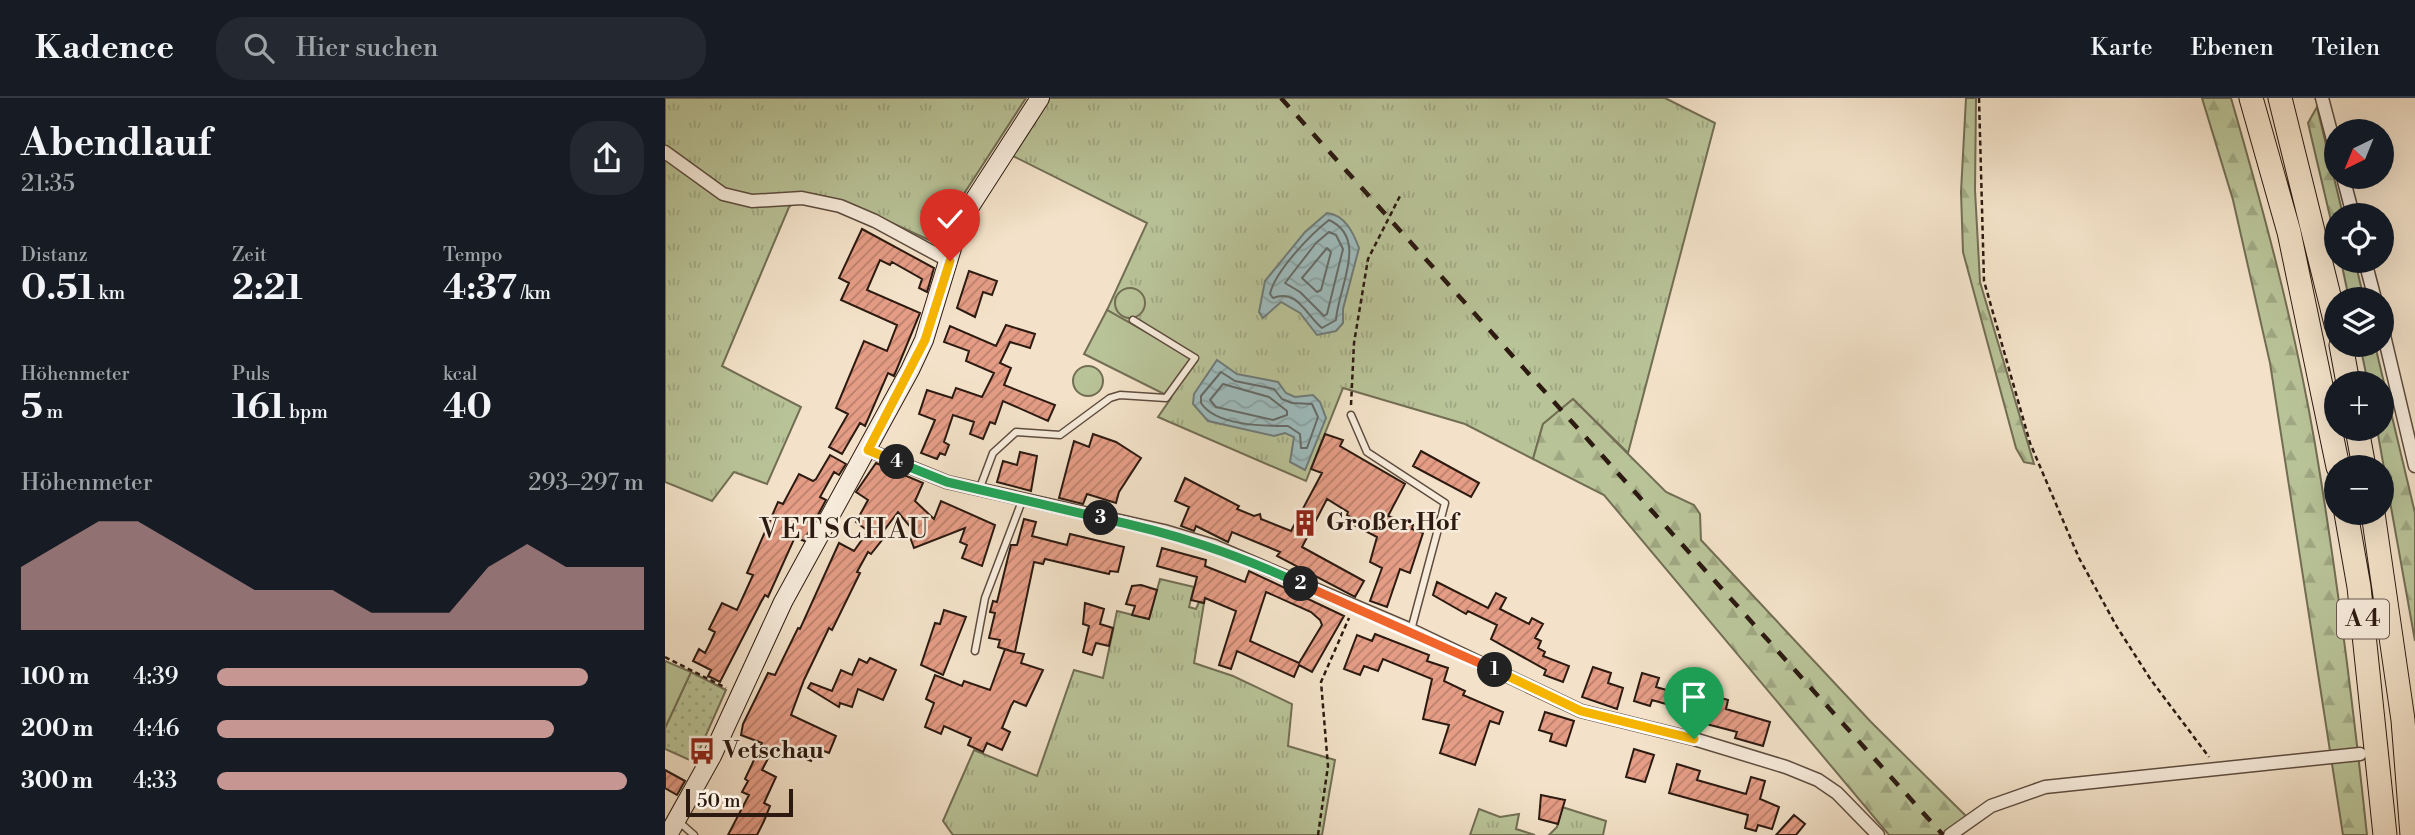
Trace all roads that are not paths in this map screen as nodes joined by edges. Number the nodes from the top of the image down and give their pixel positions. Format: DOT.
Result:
graph roads {
  1 [pos="1040,98"];
  2 [pos="2251,98"];
  3 [pos="2280,98"];
  4 [pos="2322,98"];
  5 [pos="2328,119"];
  6 [pos="665,152"];
  7 [pos="950,261"];
  8 [pos="2327,287"];
  9 [pos="1133,320"];
  10 [pos="2389,357"];
  11 [pos="1352,415"];
  12 [pos="868,450"];
  13 [pos="2335,455"];
  14 [pos="2415,466"];
  15 [pos="979,490"];
  16 [pos="1022,501"];
  17 [pos="2348,525"];
  18 [pos="2375,525"];
  19 [pos="1411,630"];
  20 [pos="975,651"];
  21 [pos="2360,754"];
  22 [pos="672,827"];
  23 [pos="694,835"];
  24 [pos="1878,835"];
  25 [pos="1950,835"];
  26 [pos="2385,835"];
  27 [pos="2412,835"];
  1 -- 7 [label="street"];
  2 -- 13 [label="highway"];
  3 -- 8 [label="highway"];
  4 -- 5 [label="street"];
  6 -- 7 [label="street"];
  7 -- 12 [label="street"];
  9 -- 15 [label="lane"];
  10 -- 14 [label="street"];
  11 -- 19 [label="lane"];
  12 -- 15 [label="street"];
  12 -- 22 [label="street"];
  15 -- 16 [label="street"];
  16 -- 19 [label="street"];
  16 -- 20 [label="lane"];
  17 -- 26 [label="highway, A 4"];
  18 -- 27 [label="highway, A 4"];
  19 -- 24 [label="street"];
  21 -- 25 [label="street"];
  22 -- 23 [label="lane"];
}
